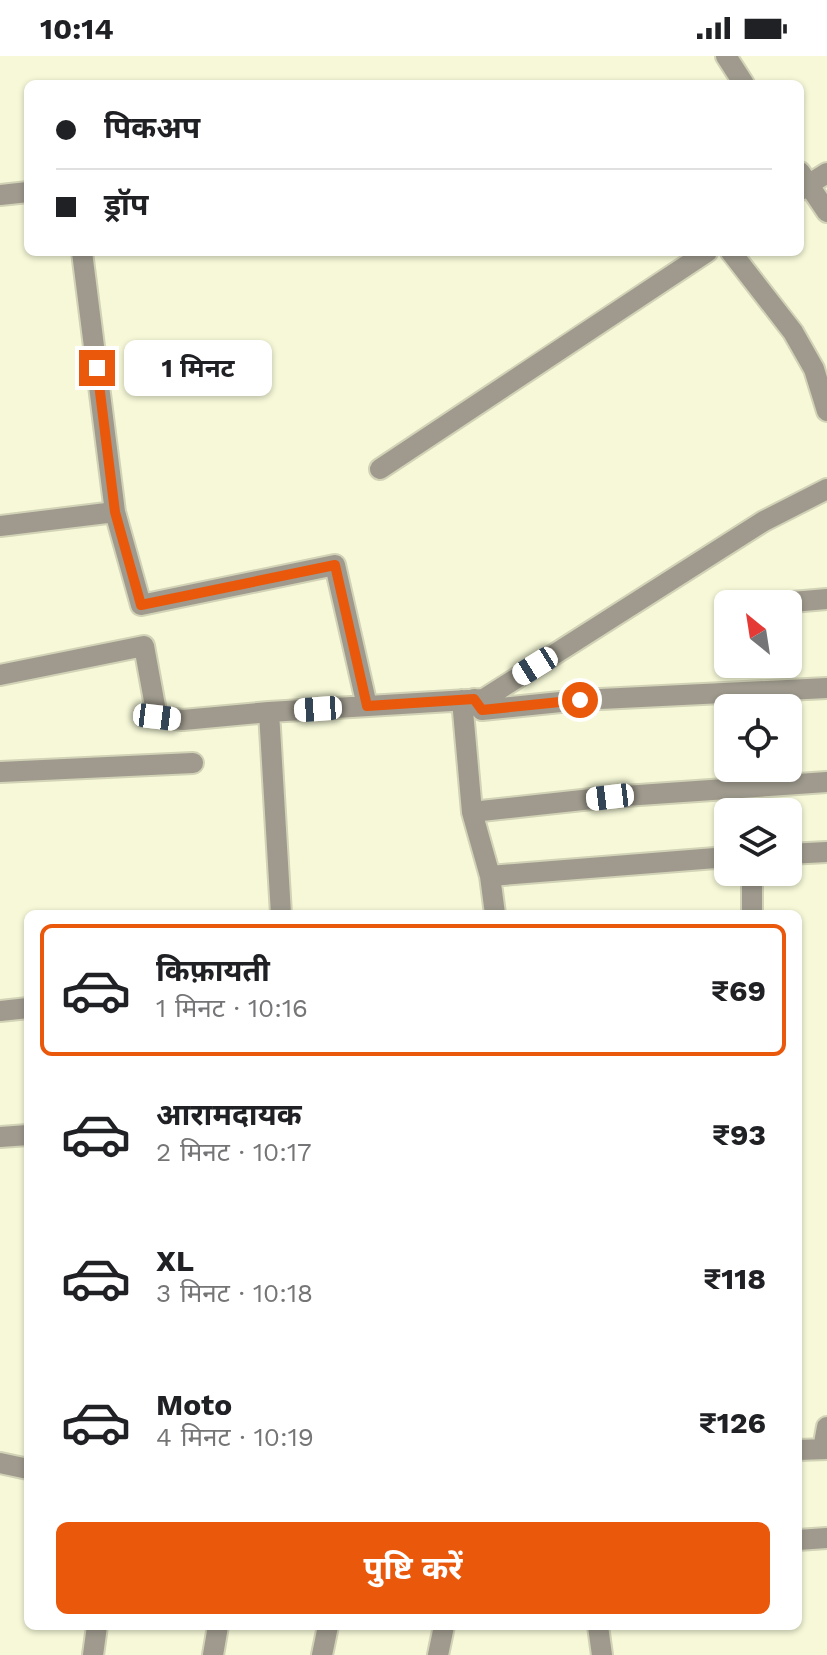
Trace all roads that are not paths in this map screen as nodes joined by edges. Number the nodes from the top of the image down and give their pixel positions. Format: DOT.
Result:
graph roads {
  1 [pos="726,56"];
  2 [pos="741,80"];
  3 [pos="827,173"];
  4 [pos="804,182"];
  5 [pos="804,183"];
  6 [pos="24,192"];
  7 [pos="0,195"];
  8 [pos="827,212"];
  9 [pos="83,256"];
  10 [pos="701,256"];
  11 [pos="734,256"];
  12 [pos="827,411"];
  13 [pos="380,469"];
  14 [pos="827,489"];
  15 [pos="115,512"];
  16 [pos="0,526"];
  17 [pos="827,599"];
  18 [pos="802,601"];
  19 [pos="0,675"];
  20 [pos="827,688"];
  21 [pos="468,700"];
  22 [pos="367,706"];
  23 [pos="269,712"];
  24 [pos="193,763"];
  25 [pos="0,772"];
  26 [pos="827,782"];
  27 [pos="472,812"];
  28 [pos="827,852"];
  29 [pos="802,853"];
  30 [pos="714,858"];
  31 [pos="490,876"];
  32 [pos="752,886"];
  33 [pos="281,910"];
  34 [pos="494,910"];
  35 [pos="752,910"];
  36 [pos="24,1008"];
  37 [pos="0,1011"];
  38 [pos="24,1135"];
  39 [pos="0,1137"];
  40 [pos="827,1427"];
  41 [pos="825,1449"];
  42 [pos="802,1450"];
  43 [pos="0,1463"];
  44 [pos="24,1468"];
  45 [pos="827,1538"];
  46 [pos="802,1540"];
  47 [pos="96,1630"];
  48 [pos="217,1630"];
  49 [pos="327,1630"];
  50 [pos="443,1630"];
  51 [pos="599,1630"];
  52 [pos="93,1655"];
  53 [pos="213,1655"];
  54 [pos="322,1655"];
  55 [pos="438,1655"];
  56 [pos="602,1655"];
  1 -- 2 [label="street"];
  3 -- 4 [label="street"];
  5 -- 8 [label="street"];
  6 -- 7 [label="street"];
  9 -- 15 [label="street"];
  10 -- 13 [label="street"];
  11 -- 12 [label="street"];
  14 -- 21 [label="street"];
  15 -- 16 [label="street"];
  15 -- 22 [label="street"];
  17 -- 18 [label="street"];
  19 -- 23 [label="street"];
  20 -- 21 [label="street"];
  21 -- 22 [label="street"];
  21 -- 27 [label="street"];
  22 -- 23 [label="street"];
  23 -- 33 [label="street"];
  24 -- 25 [label="street"];
  26 -- 27 [label="street"];
  27 -- 31 [label="street"];
  28 -- 29 [label="street"];
  30 -- 31 [label="street"];
  31 -- 34 [label="street"];
  32 -- 35 [label="street"];
  36 -- 37 [label="street"];
  38 -- 39 [label="street"];
  40 -- 41 [label="street"];
  41 -- 42 [label="street"];
  43 -- 44 [label="street"];
  45 -- 46 [label="street"];
  47 -- 52 [label="street"];
  48 -- 53 [label="street"];
  49 -- 54 [label="street"];
  50 -- 55 [label="street"];
  51 -- 56 [label="street"];
}
